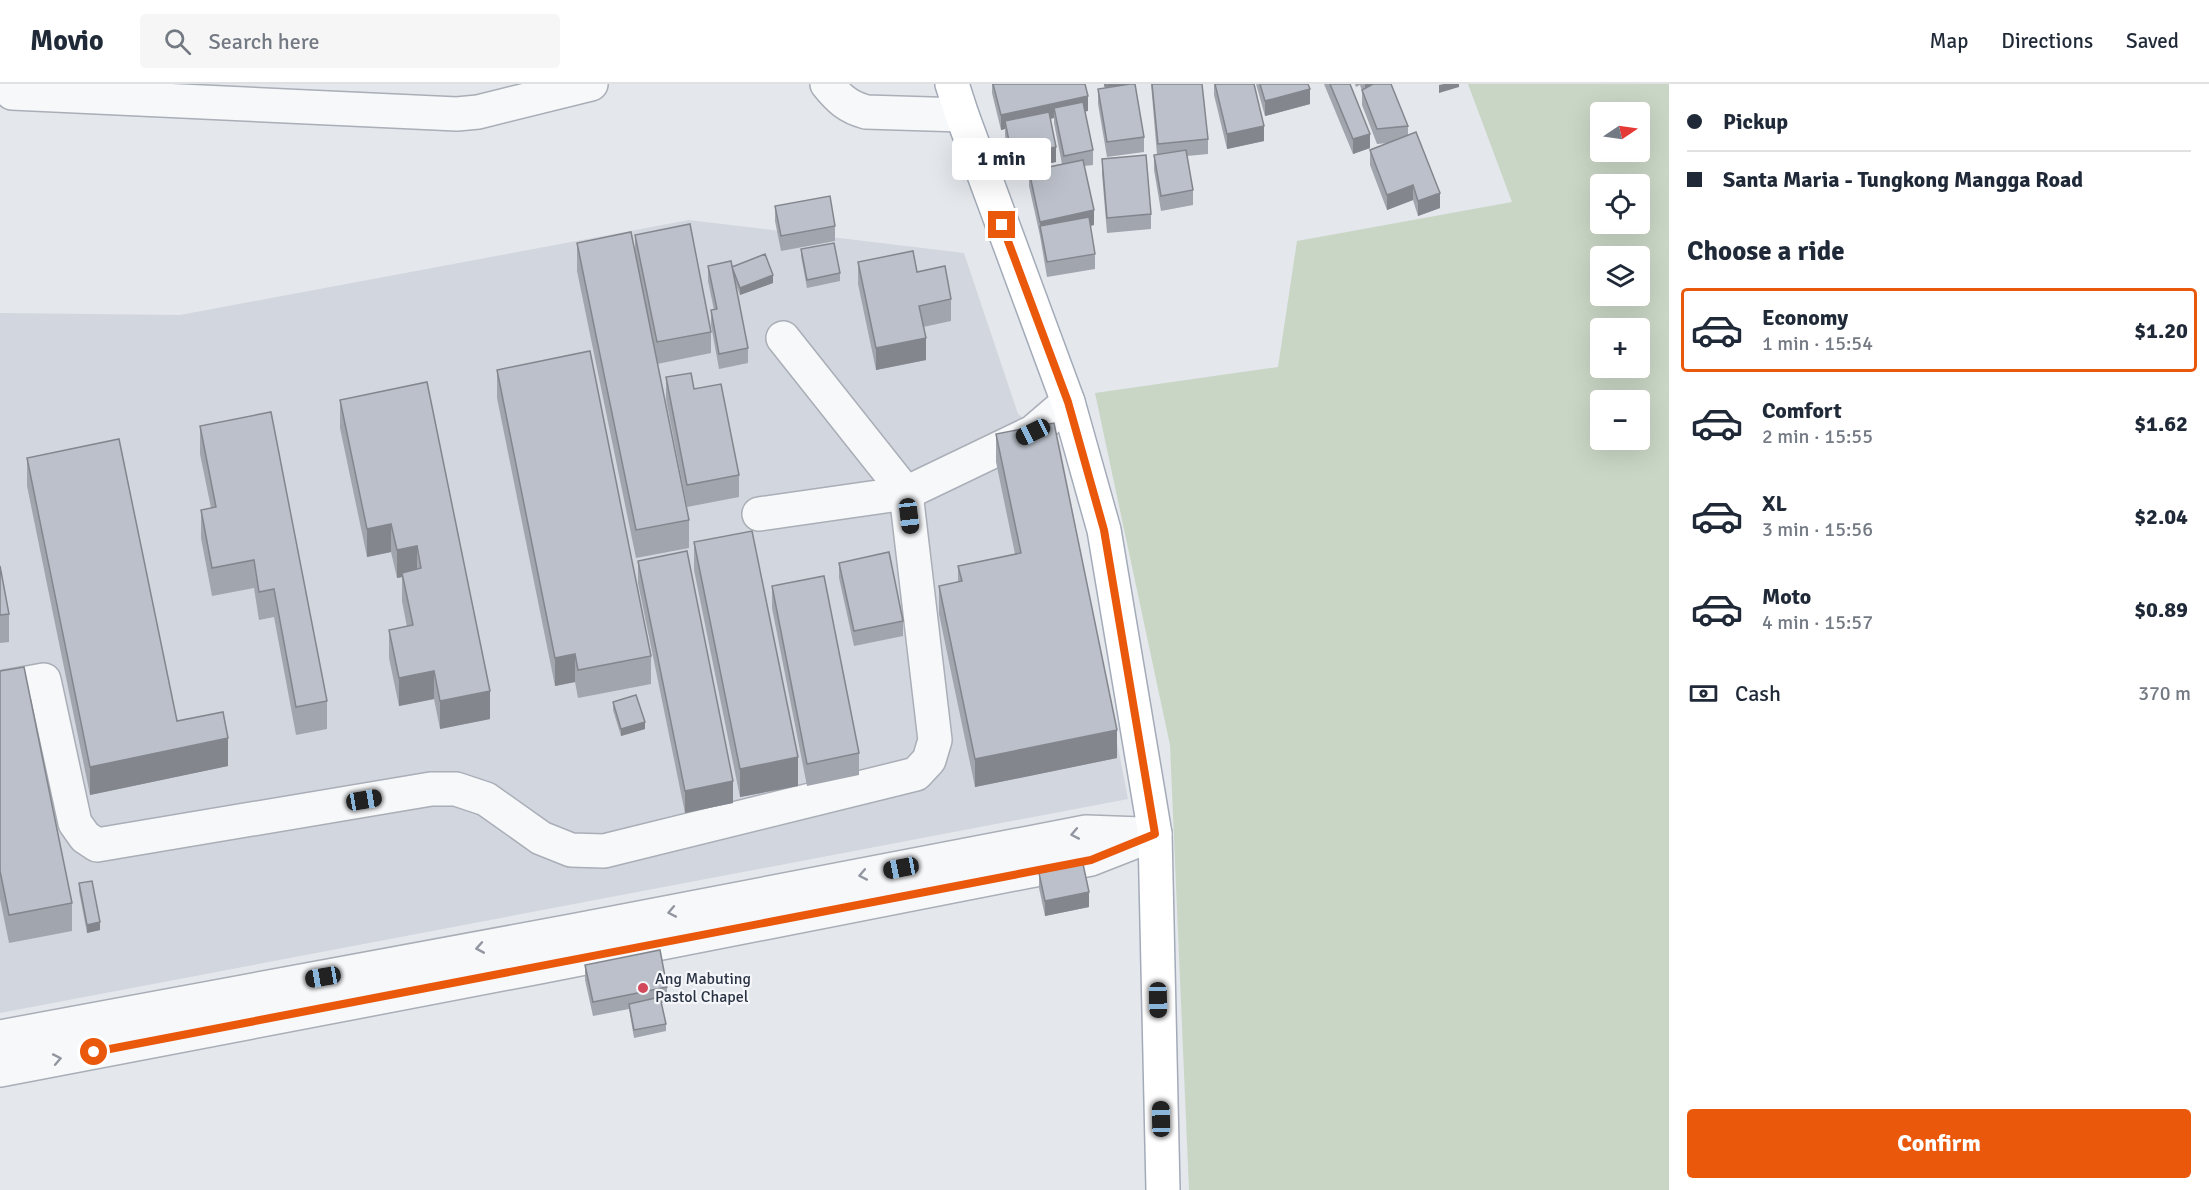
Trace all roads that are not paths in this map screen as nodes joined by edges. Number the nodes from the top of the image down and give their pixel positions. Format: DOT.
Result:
graph roads {
  1 [pos="591,84"];
  2 [pos="827,84"];
  3 [pos="952,84"];
  4 [pos="12,93"];
  5 [pos="962,115"];
  6 [pos="783,338"];
  7 [pos="1068,402"];
  8 [pos="906,494"];
  9 [pos="759,514"];
  10 [pos="0,688"];
  11 [pos="1155,834"];
  12 [pos="0,1037"];
  13 [pos="0,1070"];
  14 [pos="1163,1190"];
  1 -- 4 [label="street"];
  2 -- 5 [label="street"];
  3 -- 5 [label="main road"];
  5 -- 7 [label="main road"];
  6 -- 8 [label="street"];
  7 -- 8 [label="street"];
  7 -- 11 [label="main road"];
  8 -- 9 [label="street"];
  8 -- 10 [label="street"];
  11 -- 12 [label="street, one-way"];
  13 -- 11 [label="street, one-way"];
  11 -- 14 [label="main road"];
}
